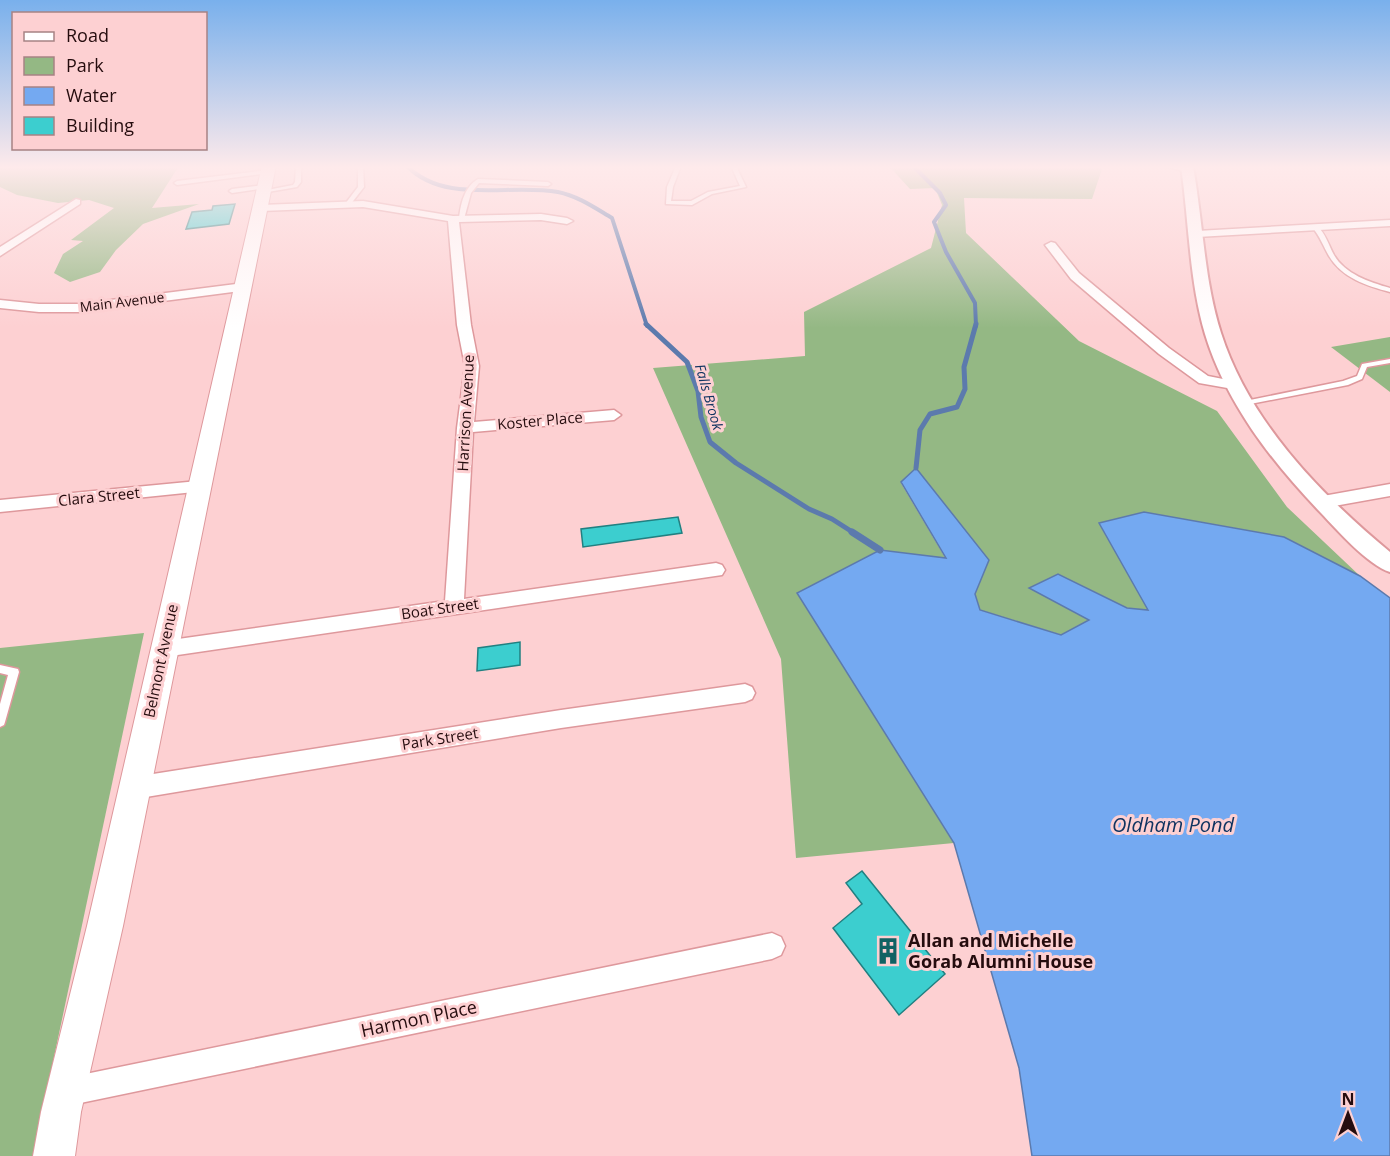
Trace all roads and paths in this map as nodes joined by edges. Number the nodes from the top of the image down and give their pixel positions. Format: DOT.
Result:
graph roads {
  1 [pos="457,219"];
  2 [pos="49,220"];
  3 [pos="258,220"];
  4 [pos="558,220"];
  5 [pos="1195,220"];
  6 [pos="567,221"];
  7 [pos="1390,223"];
  8 [pos="1315,227"];
  9 [pos="1197,234"];
  10 [pos="1050,245"];
  11 [pos="0,252"];
  12 [pos="244,287"];
  13 [pos="1390,290"];
  14 [pos="0,304"];
  15 [pos="1390,361"];
  16 [pos="1233,385"];
  17 [pos="1245,403"];
  18 [pos="614,415"];
  19 [pos="465,428"];
  20 [pos="198,487"];
  21 [pos="1390,490"];
  22 [pos="1323,502"];
  23 [pos="0,506"];
  24 [pos="1390,564"];
  25 [pos="716,570"];
  26 [pos="454,608"];
  27 [pos="164,649"];
  28 [pos="1,668"];
  29 [pos="745,693"];
  30 [pos="0,722"];
  31 [pos="134,788"];
  32 [pos="772,946"];
  33 [pos="66,1092"];
  34 [pos="54,1156"];
  1 -- 19 [label="street, Harrison Avenue"];
  2 -- 11 [label="street"];
  3 -- 12 [label="main road, Belmont Avenue"];
  4 -- 6 [label="street"];
  5 -- 9 [label="street"];
  7 -- 8 [label="street"];
  8 -- 9 [label="street"];
  8 -- 13 [label="lane"];
  9 -- 16 [label="street"];
  10 -- 16 [label="street"];
  12 -- 14 [label="street, Main Avenue"];
  12 -- 20 [label="main road, Belmont Avenue"];
  15 -- 17 [label="lane"];
  16 -- 17 [label="street"];
  17 -- 22 [label="street"];
  18 -- 19 [label="street, Koster Place"];
  19 -- 26 [label="street, Harrison Avenue"];
  20 -- 23 [label="street, Clara Street"];
  20 -- 27 [label="main road, Belmont Avenue"];
  21 -- 22 [label="street"];
  22 -- 24 [label="street"];
  25 -- 26 [label="street, Boat Street"];
  26 -- 27 [label="street, Boat Street"];
  27 -- 31 [label="main road, Belmont Avenue"];
  28 -- 30 [label="lane"];
  29 -- 31 [label="street, Park Street"];
  31 -- 33 [label="main road, Belmont Avenue"];
  32 -- 33 [label="street, Harmon Place"];
  33 -- 34 [label="main road, Belmont Avenue"];
}
